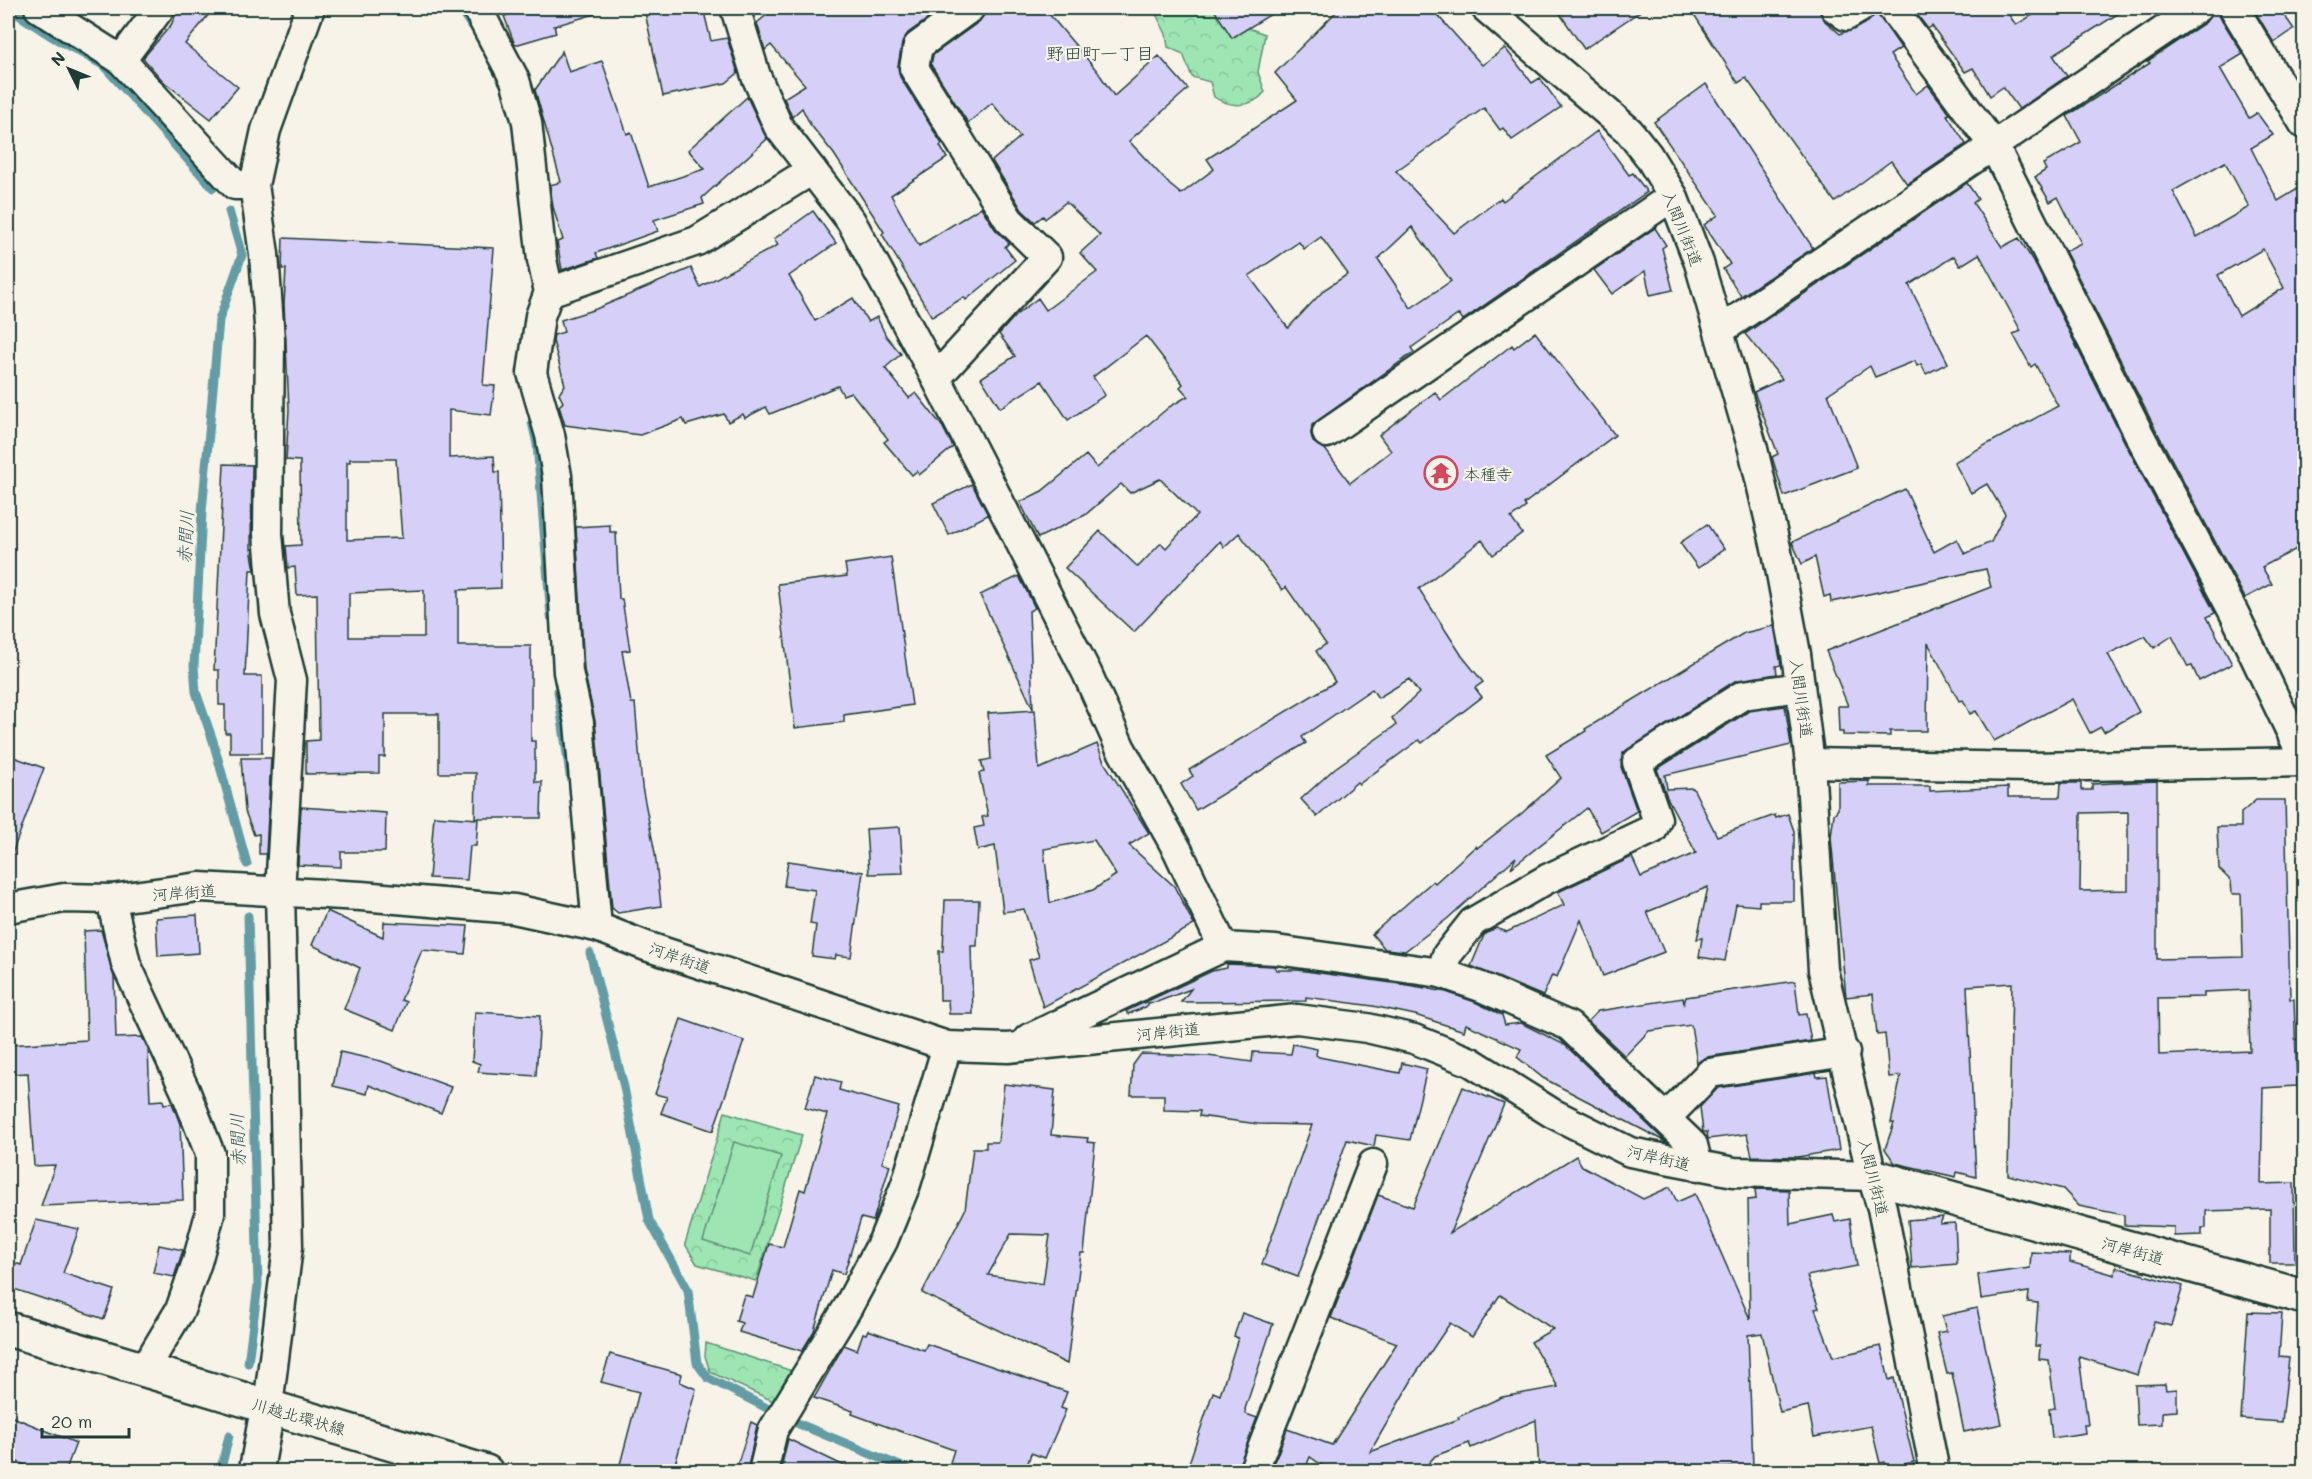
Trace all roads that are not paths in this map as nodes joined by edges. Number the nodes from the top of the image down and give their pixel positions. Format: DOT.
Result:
graph roads {
  1 [pos="39,8"];
  2 [pos="160,8"];
  3 [pos="310,8"];
  4 [pos="477,8"];
  5 [pos="735,8"];
  6 [pos="970,8"];
  7 [pos="1486,8"];
  8 [pos="1835,8"];
  9 [pos="1860,8"];
  10 [pos="1892,8"];
  11 [pos="2198,8"];
  12 [pos="2234,8"];
  13 [pos="121,60"];
  14 [pos="2304,124"];
  15 [pos="1994,146"];
  16 [pos="812,170"];
  17 [pos="254,185"];
  18 [pos="1673,196"];
  19 [pos="549,292"];
  20 [pos="1719,331"];
  21 [pos="936,378"];
  22 [pos="1328,433"];
  23 [pos="1800,687"];
  24 [pos="2304,761"];
  25 [pos="1810,763"];
  26 [pos="280,892"];
  27 [pos="111,899"];
  28 [pos="8,908"];
  29 [pos="597,927"];
  30 [pos="1223,947"];
  31 [pos="1441,973"];
  32 [pos="947,1046"];
  33 [pos="1008,1048"];
  34 [pos="1845,1052"];
  35 [pos="1666,1118"];
  36 [pos="1373,1164"];
  37 [pos="1698,1166"];
  38 [pos="1872,1176"];
  39 [pos="2304,1297"];
  40 [pos="8,1329"];
  41 [pos="144,1370"];
  42 [pos="268,1406"];
  43 [pos="256,1472"];
  44 [pos="486,1472"];
  45 [pos="763,1472"];
  46 [pos="1253,1472"];
  47 [pos="1935,1472"];
  1 -- 13 [label="street"];
  2 -- 13 [label="street"];
  3 -- 17 [label="street"];
  4 -- 19 [label="street"];
  5 -- 16 [label="street"];
  6 -- 21 [label="street"];
  7 -- 18 [label="street, 入間川街道"];
  8 -- 9 [label="street"];
  10 -- 15 [label="street"];
  11 -- 15 [label="street"];
  12 -- 14 [label="street"];
  13 -- 17 [label="street"];
  15 -- 20 [label="street"];
  15 -- 24 [label="street"];
  16 -- 19 [label="street"];
  16 -- 21 [label="street"];
  17 -- 26 [label="street"];
  18 -- 20 [label="street, 入間川街道"];
  18 -- 22 [label="street"];
  19 -- 29 [label="street"];
  20 -- 23 [label="street, 入間川街道"];
  21 -- 30 [label="street"];
  23 -- 25 [label="street, 入間川街道"];
  23 -- 31 [label="street"];
  24 -- 25 [label="street"];
  25 -- 34 [label="street, 入間川街道"];
  26 -- 27 [label="street, 河岸街道"];
  26 -- 29 [label="street, 河岸街道"];
  26 -- 42 [label="street"];
  27 -- 28 [label="street, 河岸街道"];
  27 -- 41 [label="street"];
  29 -- 32 [label="street, 河岸街道"];
  30 -- 31 [label="street"];
  30 -- 33 [label="street"];
  31 -- 35 [label="street"];
  32 -- 33 [label="street, 河岸街道"];
  32 -- 45 [label="street"];
  33 -- 37 [label="street, 河岸街道"];
  34 -- 35 [label="street"];
  34 -- 38 [label="street, 入間川街道"];
  35 -- 37 [label="street"];
  36 -- 46 [label="street"];
  37 -- 38 [label="street, 河岸街道"];
  38 -- 39 [label="street, 河岸街道"];
  38 -- 47 [label="street, 入間川街道"];
  40 -- 41 [label="street, 川越北環状線"];
  41 -- 42 [label="street, 川越北環状線"];
  42 -- 43 [label="street"];
  42 -- 44 [label="street, 川越北環状線"];
}
